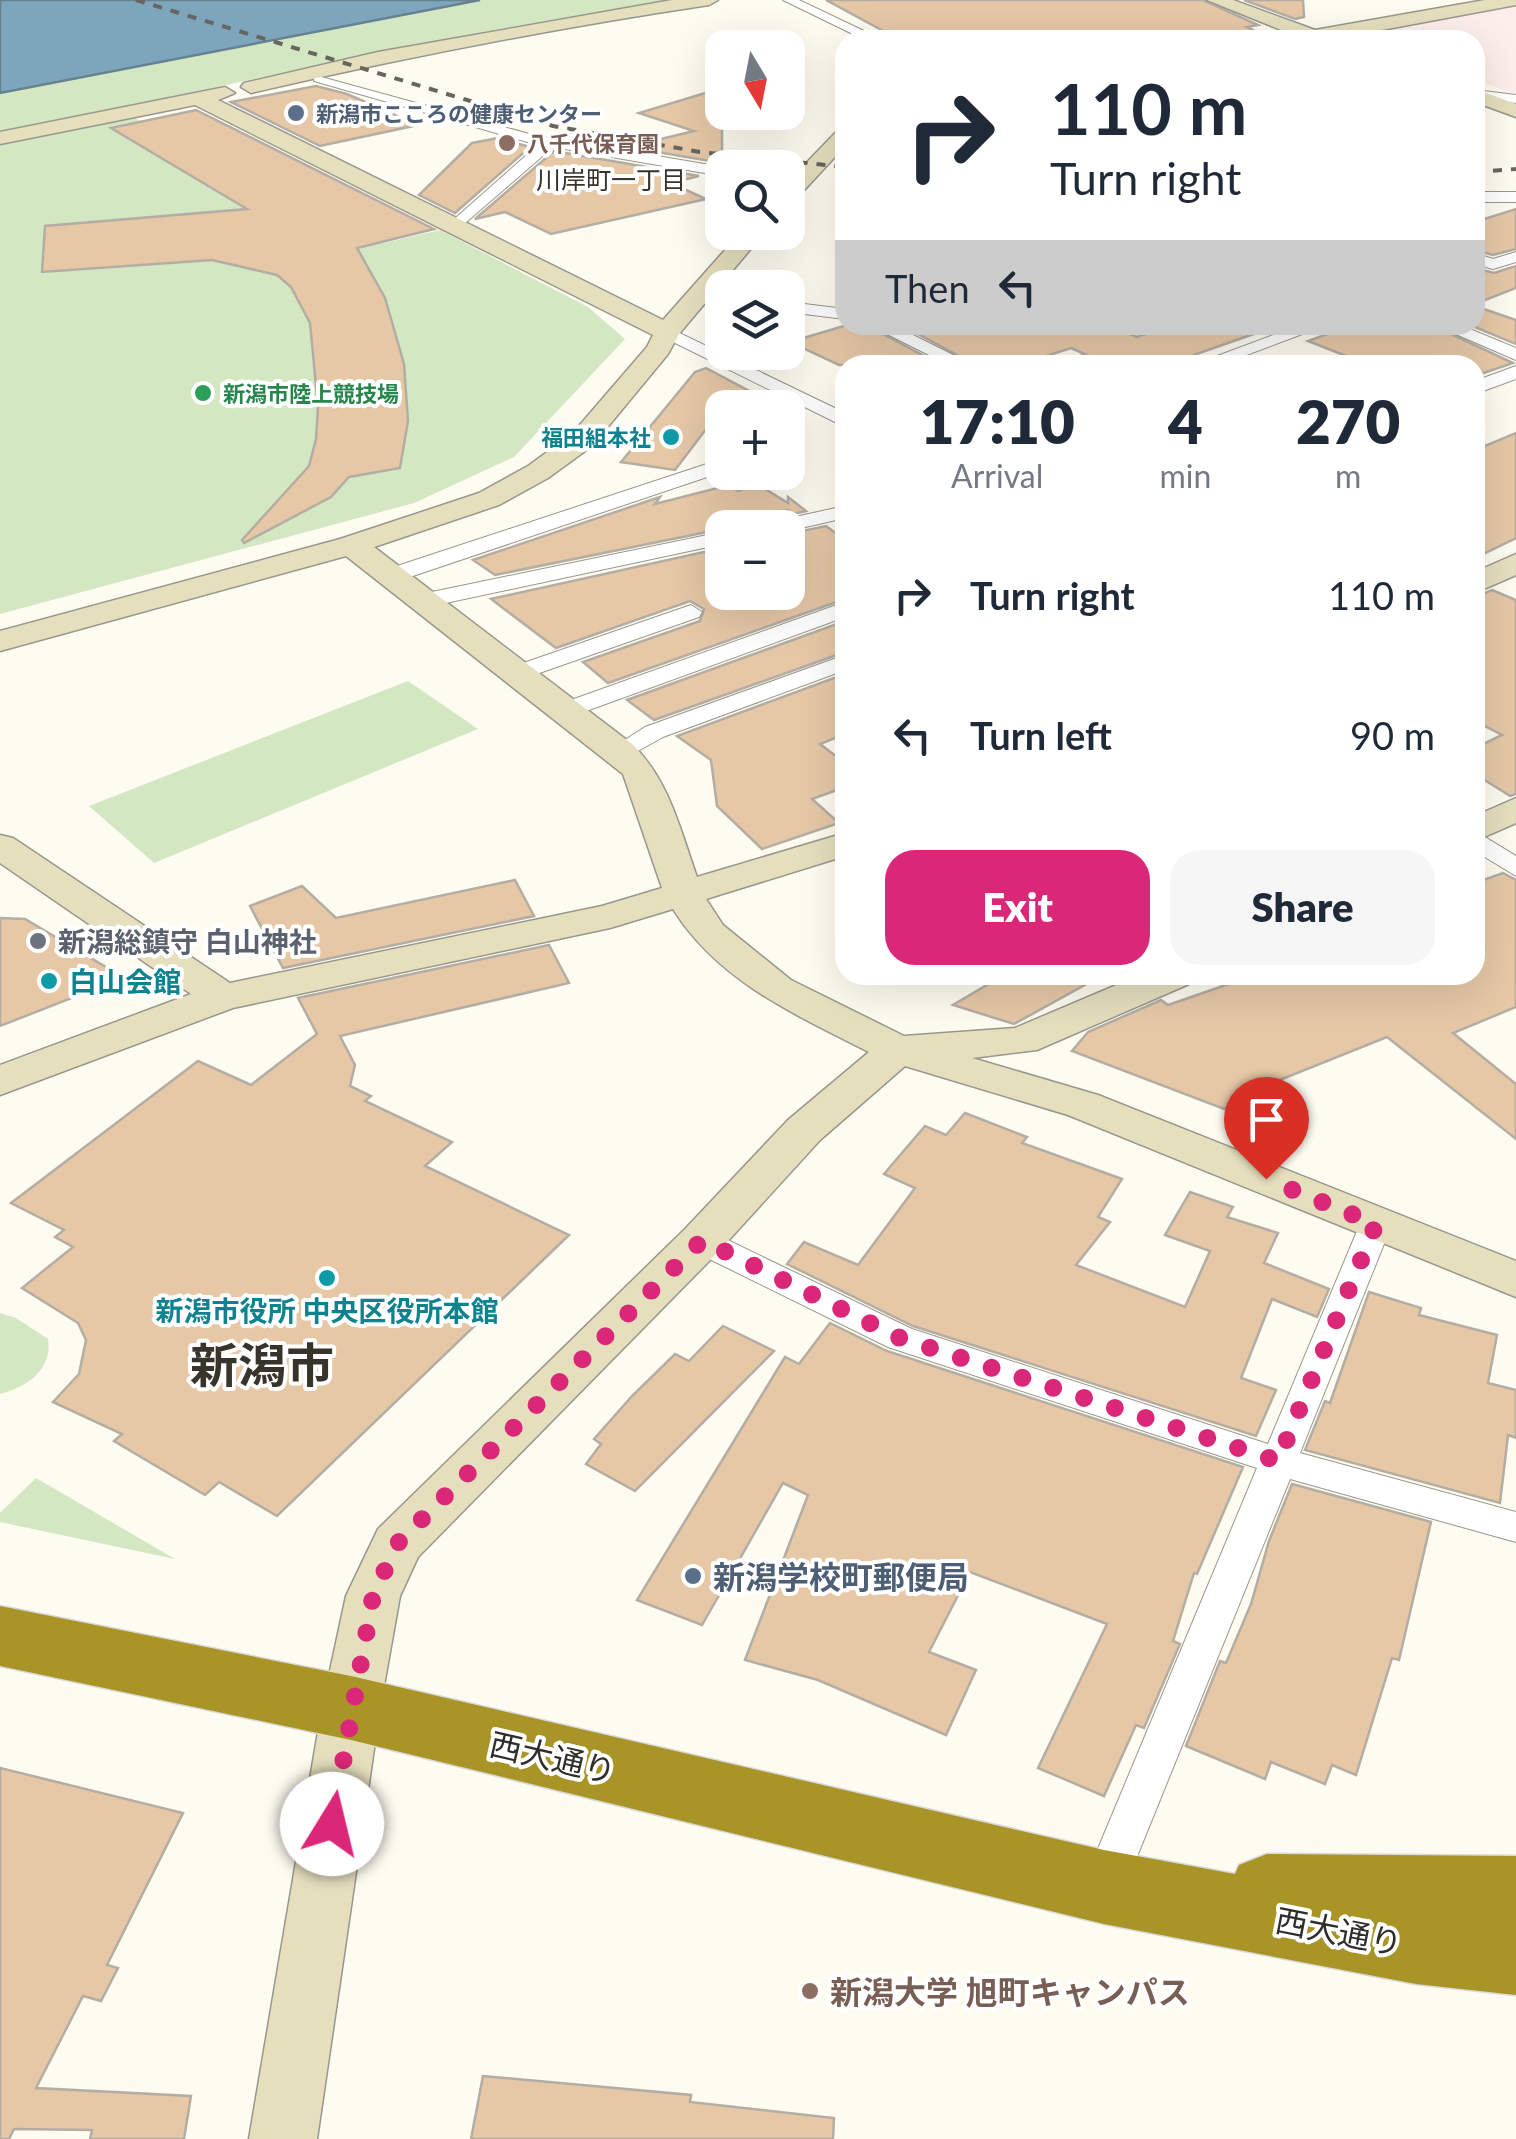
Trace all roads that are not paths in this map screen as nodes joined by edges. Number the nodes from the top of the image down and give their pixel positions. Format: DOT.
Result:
graph roads {
  1 [pos="709,0"];
  2 [pos="789,0"];
  3 [pos="1216,0"];
  4 [pos="1516,0"];
  5 [pos="854,30"];
  6 [pos="1297,30"];
  7 [pos="1360,30"];
  8 [pos="448,48"];
  9 [pos="319,78"];
  10 [pos="251,87"];
  11 [pos="1485,95"];
  12 [pos="197,98"];
  13 [pos="1485,98"];
  14 [pos="1516,99"];
  15 [pos="1516,110"];
  16 [pos="0,138"];
  17 [pos="549,143"];
  18 [pos="835,145"];
  19 [pos="705,169"];
  20 [pos="805,176"];
  21 [pos="1516,196"];
  22 [pos="1485,197"];
  23 [pos="457,225"];
  24 [pos="1516,256"];
  25 [pos="1485,261"];
  26 [pos="1494,264"];
  27 [pos="1485,267"];
  28 [pos="705,303"];
  29 [pos="805,309"];
  30 [pos="835,313"];
  31 [pos="667,332"];
  32 [pos="900,335"];
  33 [pos="1288,335"];
  34 [pos="1469,335"];
  35 [pos="1516,354"];
  36 [pos="942,355"];
  37 [pos="1231,355"];
  38 [pos="1516,372"];
  39 [pos="1485,384"];
  40 [pos="778,388"];
  41 [pos="775,390"];
  42 [pos="835,416"];
  43 [pos="705,471"];
  44 [pos="835,514"];
  45 [pos="805,521"];
  46 [pos="705,542"];
  47 [pos="351,545"];
  48 [pos="1516,563"];
  49 [pos="393,576"];
  50 [pos="1485,579"];
  51 [pos="427,600"];
  52 [pos="690,612"];
  53 [pos="835,613"];
  54 [pos="0,641"];
  55 [pos="835,666"];
  56 [pos="520,672"];
  57 [pos="569,709"];
  58 [pos="620,751"];
  59 [pos="1516,809"];
  60 [pos="1485,825"];
  61 [pos="0,846"];
  62 [pos="1485,846"];
  63 [pos="835,847"];
  64 [pos="1516,868"];
  65 [pos="684,895"];
  66 [pos="1152,985"];
  67 [pos="224,996"];
  68 [pos="898,1050"];
  69 [pos="0,1082"];
  70 [pos="1376,1224"];
  71 [pos="702,1240"];
  72 [pos="1516,1280"];
  73 [pos="1278,1461"];
  74 [pos="1516,1526"];
  75 [pos="0,1636"];
  76 [pos="351,1708"];
  77 [pos="1104,1887"];
  78 [pos="1516,1893"];
  79 [pos="1516,1956"];
  80 [pos="284,2139"];
  1 -- 8 [label="street"];
  2 -- 5 [label="street"];
  3 -- 6 [label="street"];
  4 -- 7 [label="street"];
  8 -- 9 [label="street"];
  8 -- 10 [label="street"];
  9 -- 10 [label="street"];
  9 -- 17 [label="street"];
  10 -- 12 [label="street"];
  11 -- 14 [label="street"];
  12 -- 16 [label="street"];
  12 -- 23 [label="street"];
  13 -- 15 [label="street"];
  17 -- 19 [label="street"];
  17 -- 23 [label="street"];
  18 -- 20 [label="street"];
  21 -- 22 [label="street"];
  23 -- 31 [label="street"];
  24 -- 26 [label="street"];
  25 -- 26 [label="street"];
  26 -- 27 [label="street"];
  28 -- 31 [label="street"];
  29 -- 30 [label="street"];
  31 -- 40 [label="street"];
  31 -- 47 [label="street"];
  32 -- 36 [label="street"];
  33 -- 37 [label="street"];
  34 -- 35 [label="street"];
  38 -- 39 [label="street"];
  40 -- 41 [label="street"];
  40 -- 42 [label="street"];
  43 -- 49 [label="street"];
  44 -- 45 [label="street"];
  46 -- 51 [label="street"];
  47 -- 49 [label="street"];
  47 -- 54 [label="street"];
  48 -- 50 [label="street"];
  49 -- 51 [label="street"];
  51 -- 56 [label="street"];
  52 -- 56 [label="street"];
  53 -- 57 [label="street"];
  55 -- 58 [label="street"];
  56 -- 57 [label="street"];
  57 -- 58 [label="street"];
  58 -- 65 [label="street"];
  59 -- 60 [label="street"];
  61 -- 67 [label="street"];
  62 -- 64 [label="street"];
  63 -- 65 [label="street"];
  65 -- 67 [label="street"];
  65 -- 68 [label="street"];
  66 -- 68 [label="street"];
  67 -- 69 [label="street"];
  68 -- 70 [label="street"];
  68 -- 71 [label="street"];
  70 -- 72 [label="street"];
  70 -- 73 [label="street"];
  71 -- 73 [label="street"];
  71 -- 76 [label="street"];
  73 -- 74 [label="street"];
  73 -- 77 [label="street"];
  75 -- 76 [label="highway, 西大通り"];
  76 -- 77 [label="highway, 西大通り"];
  76 -- 80 [label="street"];
  77 -- 78 [label="highway, 西大通り"];
  77 -- 79 [label="highway, 西大通り"];
}
